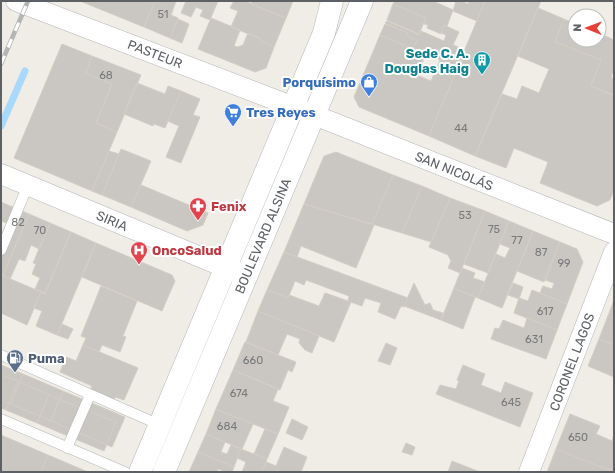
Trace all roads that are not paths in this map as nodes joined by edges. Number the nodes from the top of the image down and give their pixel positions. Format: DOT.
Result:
graph roads {
  1 [pos="16,1"];
  2 [pos="332,1"];
  3 [pos="362,1"];
  4 [pos="294,107"];
  5 [pos="314,116"];
  6 [pos="1,174"];
  7 [pos="28,185"];
  8 [pos="614,234"];
  9 [pos="1,250"];
  10 [pos="614,252"];
  11 [pos="226,268"];
  12 [pos="246,276"];
  13 [pos="1,355"];
  14 [pos="90,395"];
  15 [pos="1,419"];
  16 [pos="160,425"];
  17 [pos="67,448"];
  18 [pos="125,472"];
  19 [pos="140,472"];
  20 [pos="164,472"];
  21 [pos="529,472"];
  1 -- 4 [label="street, PASTEUR"];
  2 -- 4 [label="main road, BOULEVARD ALSINA"];
  3 -- 5 [label="main road, BOULEVARD ALSINA"];
  4 -- 5 [label="street, SAN NICOLÁS"];
  4 -- 11 [label="main road, BOULEVARD ALSINA"];
  5 -- 8 [label="street, SAN NICOLÁS"];
  5 -- 12 [label="main road, BOULEVARD ALSINA"];
  6 -- 7 [label="street, SIRIA"];
  7 -- 9 [label="lane"];
  7 -- 11 [label="street, SIRIA"];
  10 -- 21 [label="street, CORONEL LAGOS"];
  11 -- 12 [label="street, SIRIA"];
  11 -- 16 [label="main road, BOULEVARD ALSINA"];
  12 -- 20 [label="main road, BOULEVARD ALSINA"];
  13 -- 14 [label="lane"];
  14 -- 16 [label="lane"];
  14 -- 17 [label="lane"];
  15 -- 17 [label="lane"];
  16 -- 19 [label="main road, BOULEVARD ALSINA"];
  17 -- 18 [label="lane"];
}
